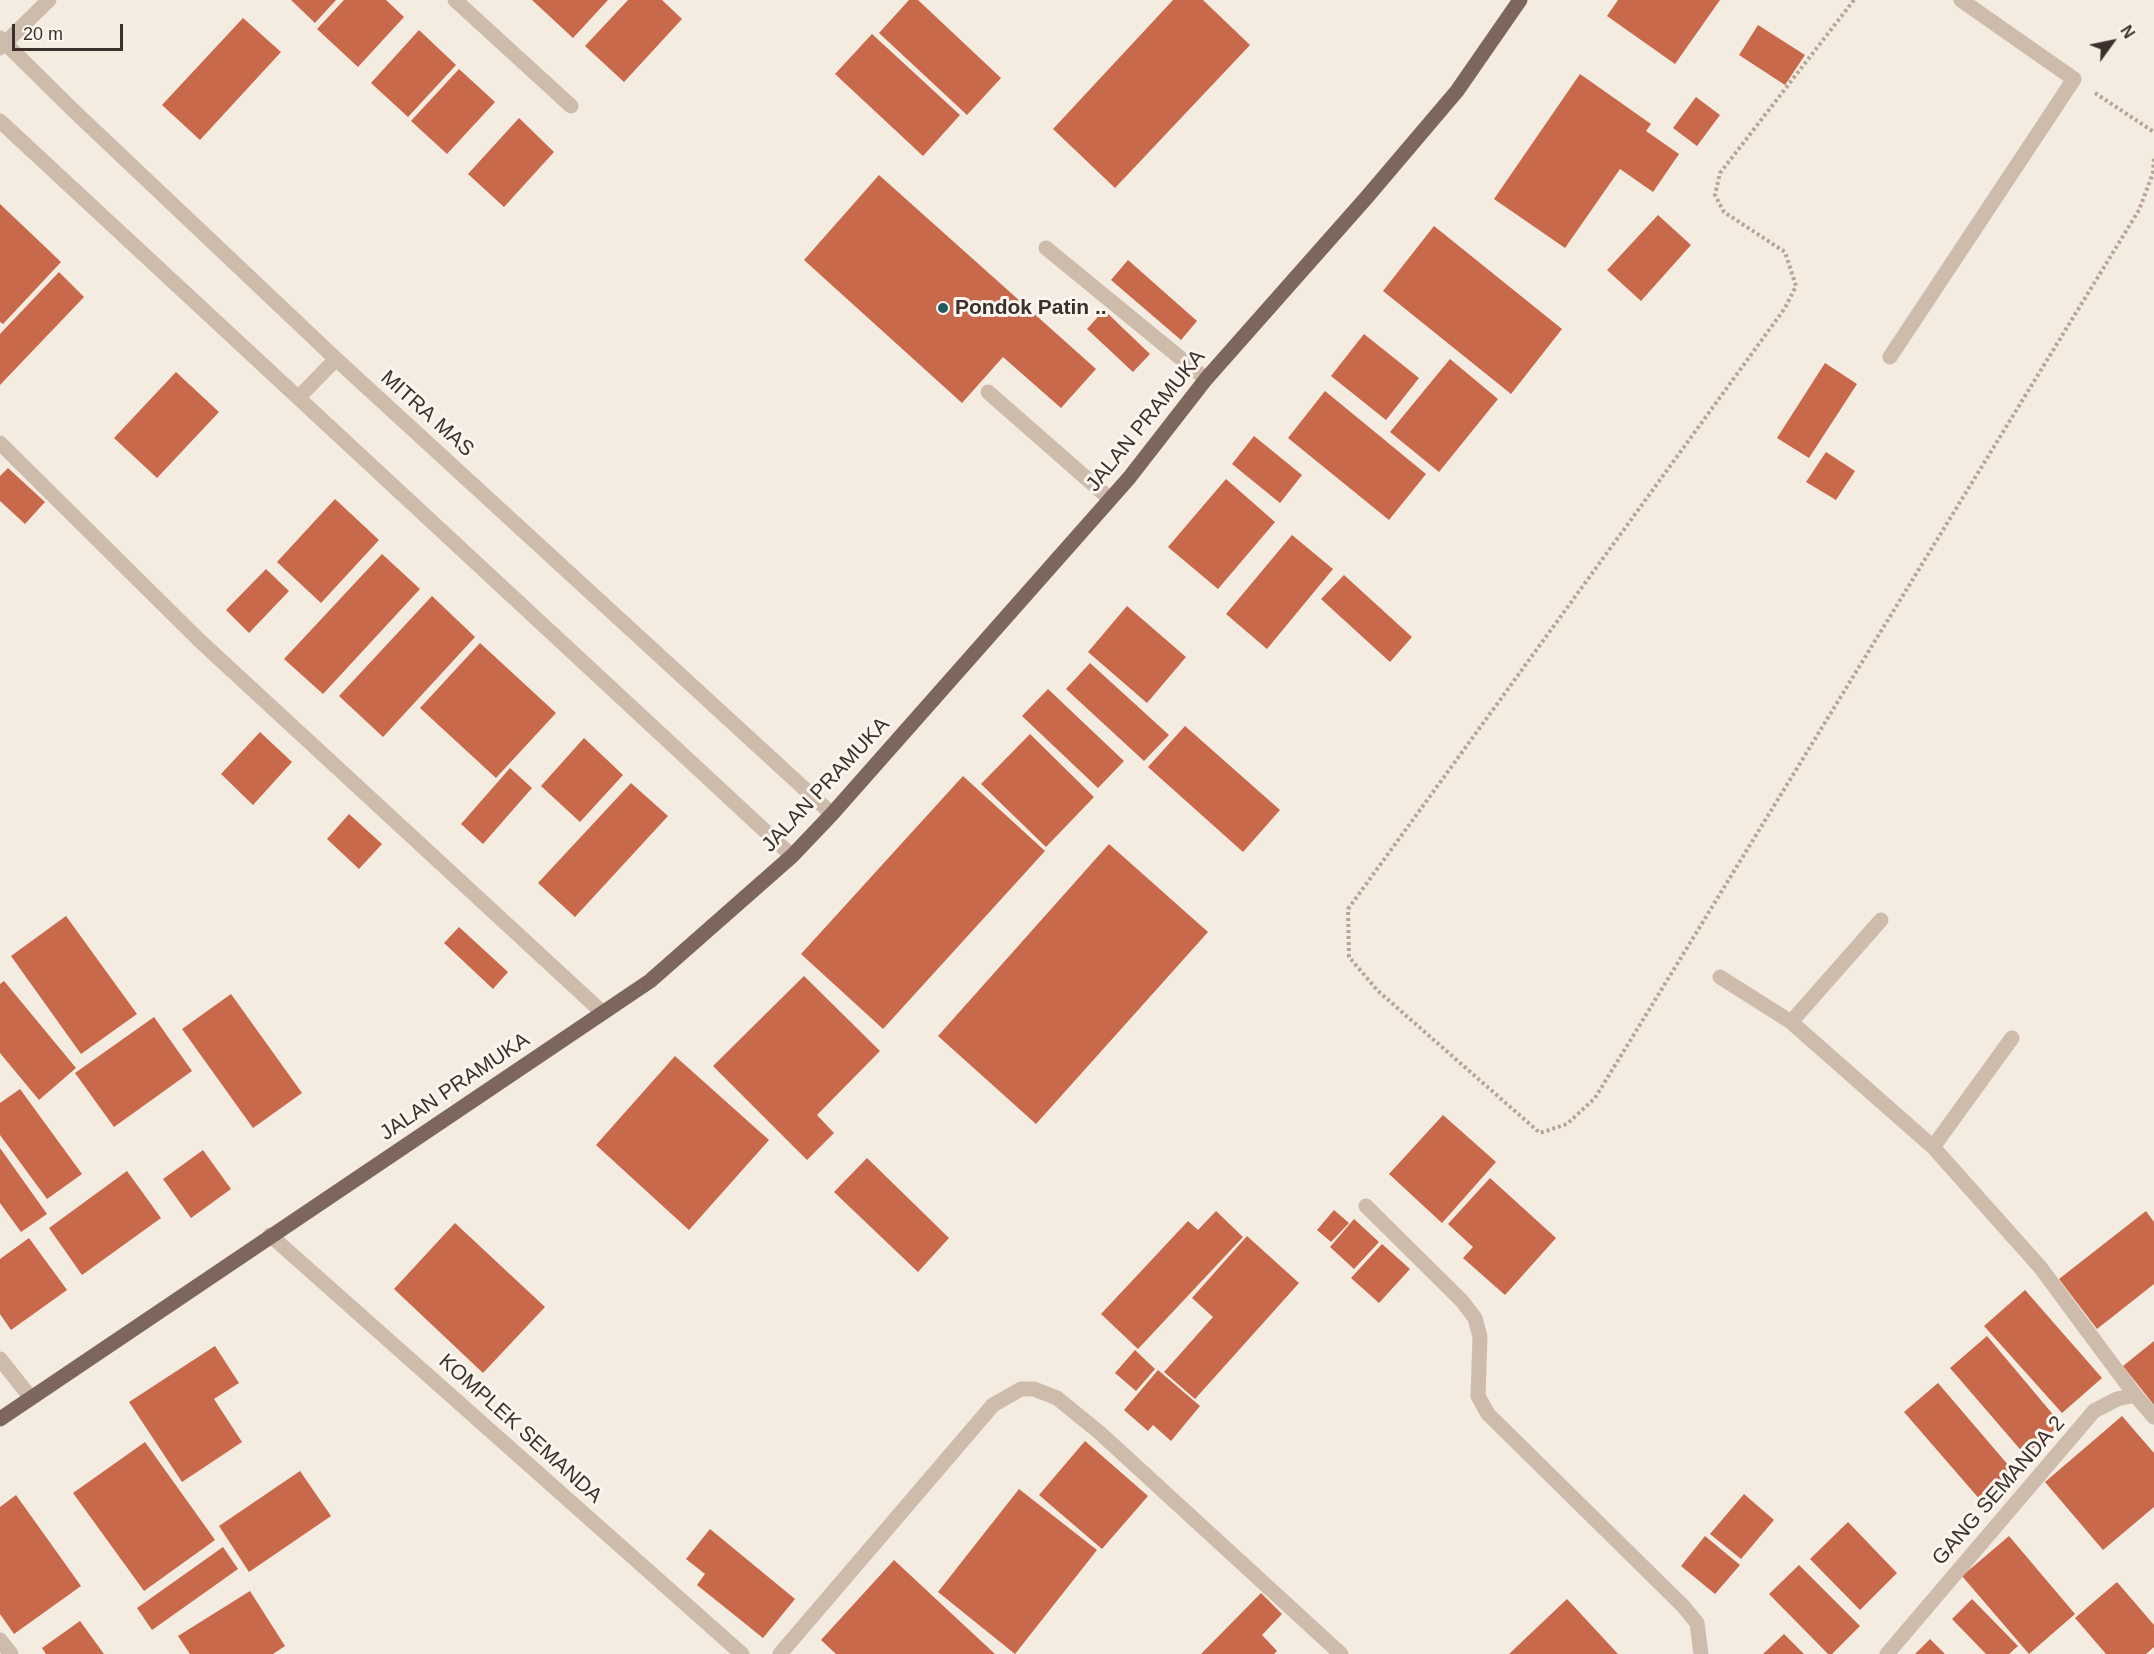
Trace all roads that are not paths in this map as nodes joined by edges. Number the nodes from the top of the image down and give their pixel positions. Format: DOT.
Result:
graph roads {
  1 [pos="49,0"];
  2 [pos="455,0"];
  3 [pos="1520,0"];
  4 [pos="1961,0"];
  5 [pos="2,43"];
  6 [pos="571,106"];
  7 [pos="0,121"];
  8 [pos="1046,248"];
  9 [pos="1890,357"];
  10 [pos="336,359"];
  11 [pos="1206,380"];
  12 [pos="988,392"];
  13 [pos="299,397"];
  14 [pos="0,443"];
  15 [pos="1110,499"];
  16 [pos="832,814"];
  17 [pos="792,856"];
  18 [pos="1881,920"];
  19 [pos="1720,977"];
  20 [pos="603,1013"];
  21 [pos="1791,1022"];
  22 [pos="2012,1038"];
  23 [pos="1933,1148"];
  24 [pos="1366,1206"];
  25 [pos="270,1235"];
  26 [pos="0,1359"];
  27 [pos="2135,1395"];
  28 [pos="31,1398"];
  29 [pos="2154,1417"];
  30 [pos="0,1419"];
  31 [pos="0,1640"];
  32 [pos="11,1654"];
  33 [pos="742,1654"];
  34 [pos="780,1654"];
  35 [pos="1341,1654"];
  36 [pos="1701,1654"];
  37 [pos="1887,1654"];
  1 -- 5 [label="street"];
  2 -- 6 [label="street"];
  3 -- 11 [label="main road, JALAN PRAMUKA"];
  4 -- 9 [label="street"];
  5 -- 10 [label="street, MITRA MAS"];
  7 -- 13 [label="street"];
  8 -- 11 [label="street"];
  10 -- 13 [label="street"];
  10 -- 16 [label="street, MITRA MAS"];
  11 -- 15 [label="main road, JALAN PRAMUKA"];
  12 -- 15 [label="street"];
  13 -- 17 [label="street"];
  14 -- 20 [label="street"];
  15 -- 16 [label="main road, JALAN PRAMUKA"];
  16 -- 17 [label="main road, JALAN PRAMUKA"];
  17 -- 20 [label="main road, JALAN PRAMUKA"];
  18 -- 21 [label="street"];
  19 -- 21 [label="street"];
  20 -- 25 [label="main road, JALAN PRAMUKA"];
  21 -- 23 [label="street"];
  22 -- 23 [label="street"];
  23 -- 27 [label="street"];
  24 -- 36 [label="street"];
  25 -- 28 [label="main road, JALAN PRAMUKA"];
  25 -- 33 [label="street, KOMPLEK SEMANDA"];
  26 -- 28 [label="street"];
  27 -- 29 [label="street"];
  27 -- 37 [label="street, GANG SEMANDA 2"];
  28 -- 30 [label="main road, JALAN PRAMUKA"];
  31 -- 32 [label="street"];
  34 -- 35 [label="street"];
}
